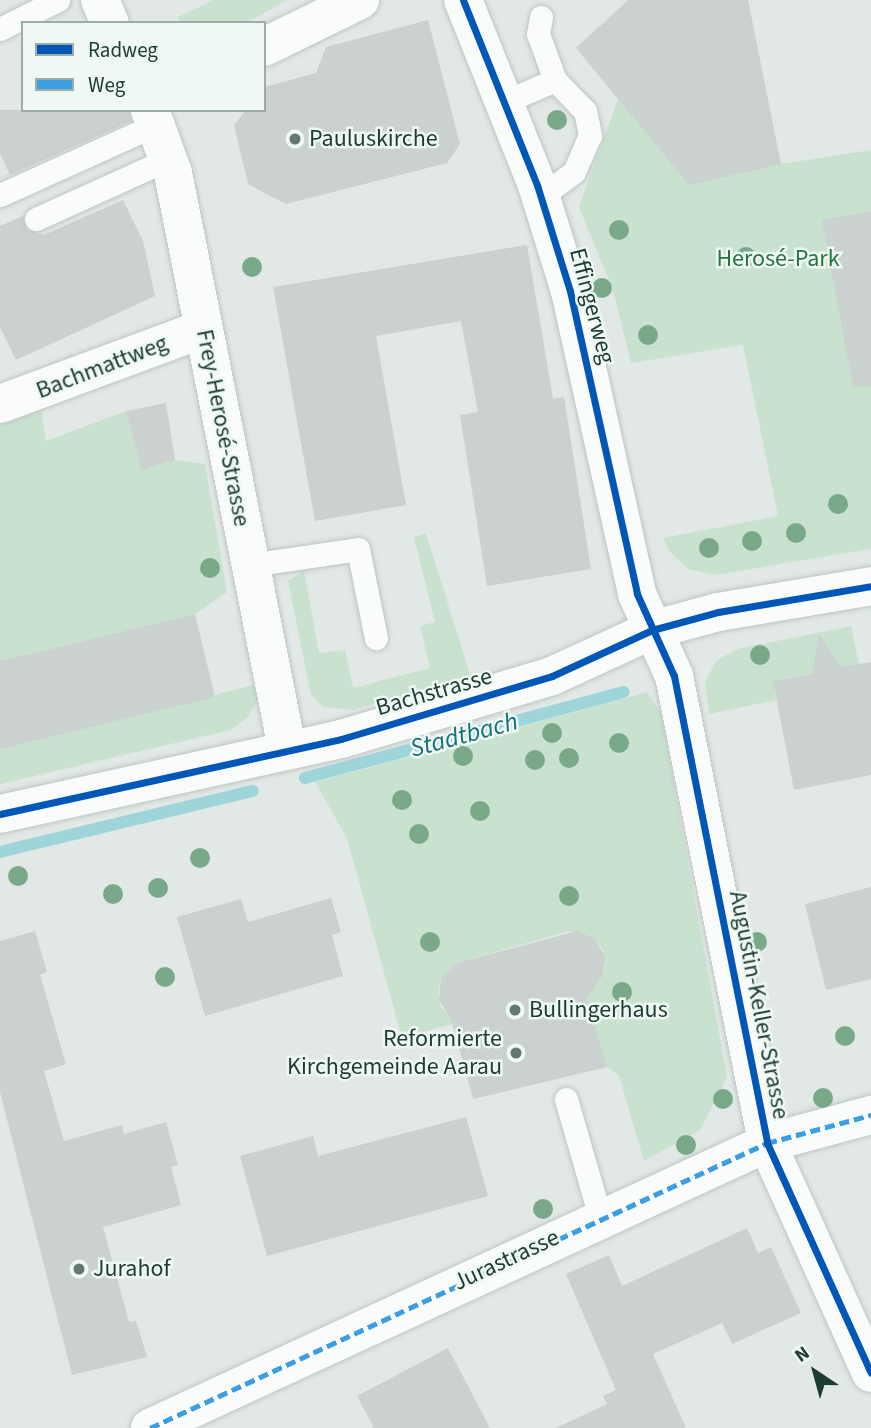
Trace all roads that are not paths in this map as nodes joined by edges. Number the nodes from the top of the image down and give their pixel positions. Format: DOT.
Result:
graph roads {
  1 [pos="58,0"];
  2 [pos="100,0"];
  3 [pos="360,0"];
  4 [pos="463,0"];
  5 [pos="541,17"];
  6 [pos="109,21"];
  7 [pos="0,29"];
  8 [pos="266,46"];
  9 [pos="555,80"];
  10 [pos="504,102"];
  11 [pos="158,131"];
  12 [pos="0,194"];
  13 [pos="540,197"];
  14 [pos="36,219"];
  15 [pos="203,329"];
  16 [pos="0,404"];
  17 [pos="250,565"];
  18 [pos="871,586"];
  19 [pos="652,631"];
  20 [pos="376,638"];
  21 [pos="287,748"];
  22 [pos="0,814"];
  23 [pos="566,1099"];
  24 [pos="871,1115"];
  25 [pos="767,1143"];
  26 [pos="600,1217"];
  27 [pos="871,1373"];
  28 [pos="150,1428"];
  1 -- 7 [label="lane"];
  2 -- 6 [label="street"];
  3 -- 8 [label="street"];
  4 -- 10 [label="street, Effingerweg"];
  5 -- 9 [label="lane"];
  9 -- 10 [label="lane"];
  9 -- 13 [label="lane"];
  10 -- 13 [label="street, Effingerweg"];
  11 -- 12 [label="lane"];
  11 -- 14 [label="lane"];
  11 -- 15 [label="street, Frey-Herosé-Strasse"];
  13 -- 19 [label="street, Effingerweg"];
  15 -- 16 [label="street, Bachmattweg"];
  15 -- 17 [label="street, Frey-Herosé-Strasse"];
  17 -- 20 [label="lane"];
  17 -- 21 [label="street, Frey-Herosé-Strasse"];
  18 -- 19 [label="street, Bachstrasse"];
  19 -- 21 [label="street, Bachstrasse"];
  19 -- 25 [label="street, Augustin-Keller-Strasse"];
  21 -- 22 [label="street, Bachstrasse"];
  23 -- 26 [label="lane"];
  24 -- 25 [label="street, Jurastrasse"];
  25 -- 26 [label="street, Jurastrasse"];
  25 -- 27 [label="street, Augustin-Keller-Strasse"];
  26 -- 28 [label="street, Jurastrasse"];
}
